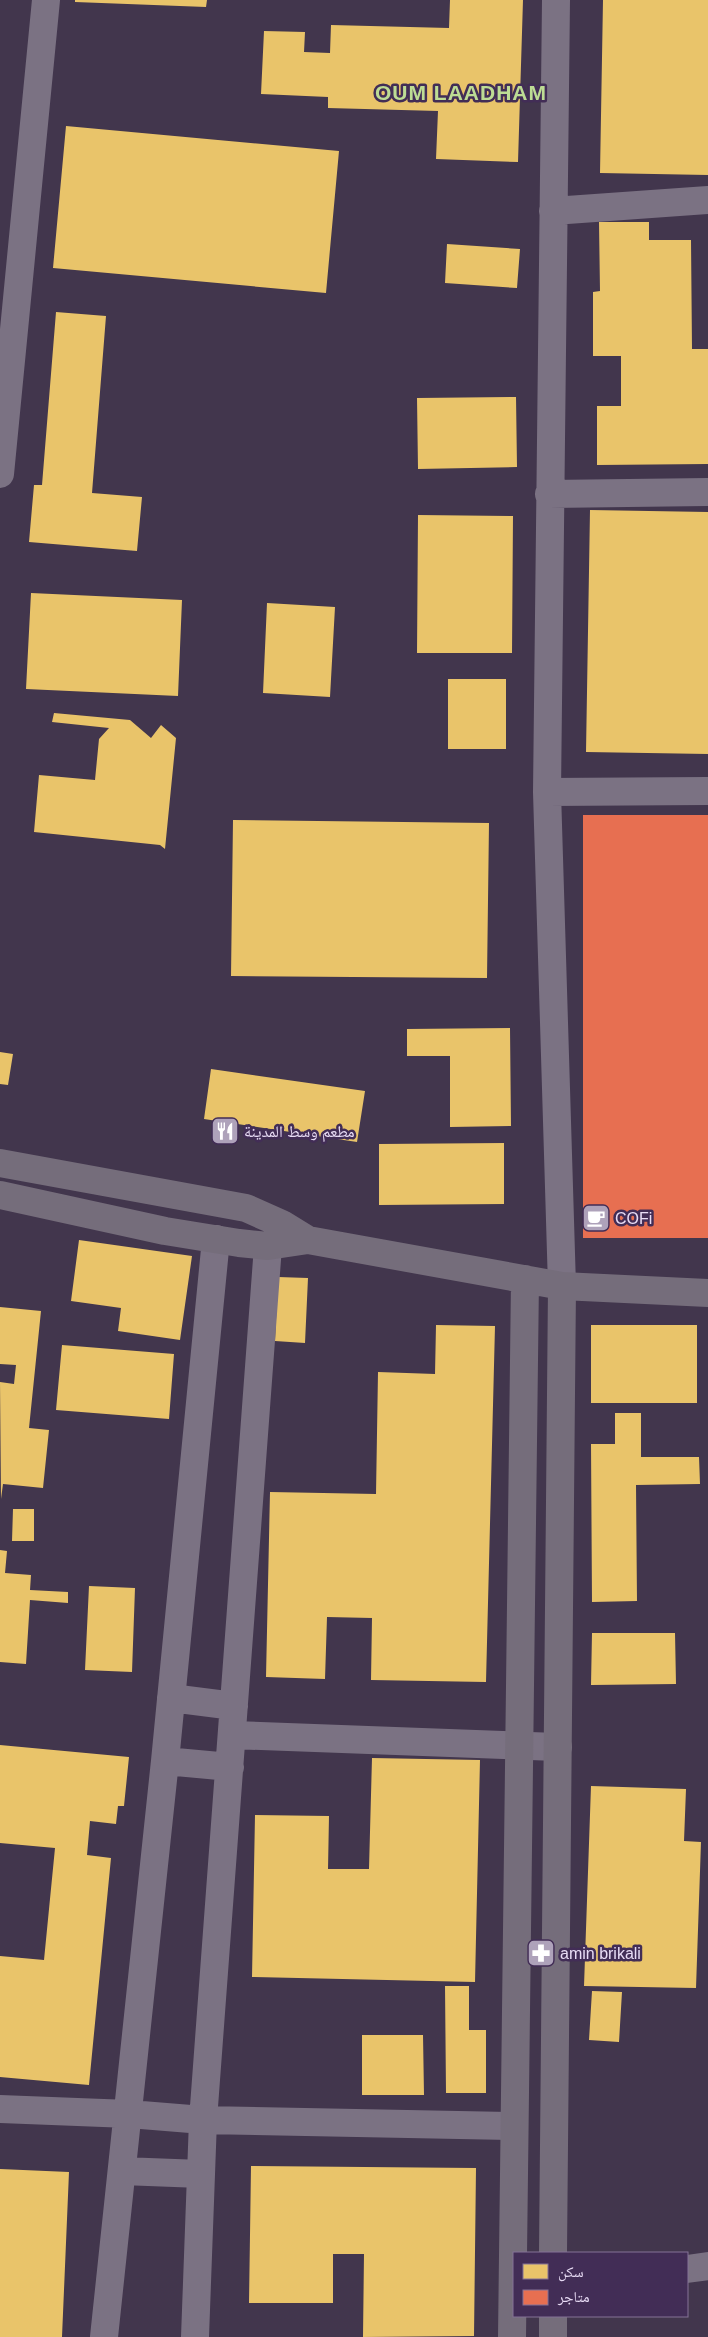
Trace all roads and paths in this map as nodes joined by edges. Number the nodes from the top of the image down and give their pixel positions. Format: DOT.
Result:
graph roads {
  1 [pos="46,0"];
  2 [pos="556,0"];
  3 [pos="708,200"];
  4 [pos="553,211"];
  5 [pos="0,474"];
  6 [pos="708,492"];
  7 [pos="549,494"];
  8 [pos="708,791"];
  9 [pos="547,792"];
  10 [pos="0,1163"];
  11 [pos="0,1196"];
  12 [pos="216,1240"];
  13 [pos="308,1240"];
  14 [pos="268,1246"];
  15 [pos="525,1279"];
  16 [pos="562,1286"];
  17 [pos="708,1293"];
  18 [pos="171,1698"];
  19 [pos="234,1706"];
  20 [pos="232,1735"];
  21 [pos="520,1746"];
  22 [pos="558,1747"];
  23 [pos="165,1761"];
  24 [pos="230,1767"];
  25 [pos="0,2109"];
  26 [pos="129,2114"];
  27 [pos="203,2120"];
  28 [pos="514,2126"];
  29 [pos="122,2171"];
  30 [pos="201,2174"];
  31 [pos="513,2252"];
  32 [pos="553,2252"];
  33 [pos="708,2266"];
  34 [pos="688,2269"];
  35 [pos="513,2288"];
  36 [pos="553,2317"];
  37 [pos="104,2337"];
  38 [pos="195,2337"];
  39 [pos="512,2337"];
  40 [pos="553,2337"];
  1 -- 5 [label="street"];
  2 -- 4 [label="street"];
  3 -- 4 [label="street"];
  4 -- 7 [label="street"];
  6 -- 7 [label="street"];
  7 -- 9 [label="street"];
  8 -- 9 [label="street"];
  9 -- 16 [label="street"];
  10 -- 13 [label="main road"];
  11 -- 12 [label="main road"];
  12 -- 14 [label="main road"];
  12 -- 18 [label="street"];
  13 -- 14 [label="main road"];
  13 -- 15 [label="main road"];
  14 -- 19 [label="street"];
  15 -- 16 [label="main road"];
  15 -- 21 [label="main road"];
  16 -- 17 [label="main road"];
  16 -- 22 [label="main road"];
  18 -- 19 [label="street"];
  18 -- 23 [label="street"];
  19 -- 20 [label="street"];
  20 -- 21 [label="street"];
  20 -- 24 [label="street"];
  21 -- 22 [label="street"];
  21 -- 28 [label="main road"];
  22 -- 32 [label="main road"];
  23 -- 24 [label="street"];
  23 -- 26 [label="street"];
  24 -- 27 [label="street"];
  25 -- 26 [label="street"];
  26 -- 27 [label="street"];
  26 -- 29 [label="street"];
  27 -- 28 [label="street"];
  27 -- 30 [label="street"];
  28 -- 31 [label="main road"];
  29 -- 30 [label="street"];
  29 -- 37 [label="street"];
  30 -- 38 [label="street"];
  33 -- 34 [label="street"];
  35 -- 39 [label="main road"];
  36 -- 40 [label="main road"];
}
